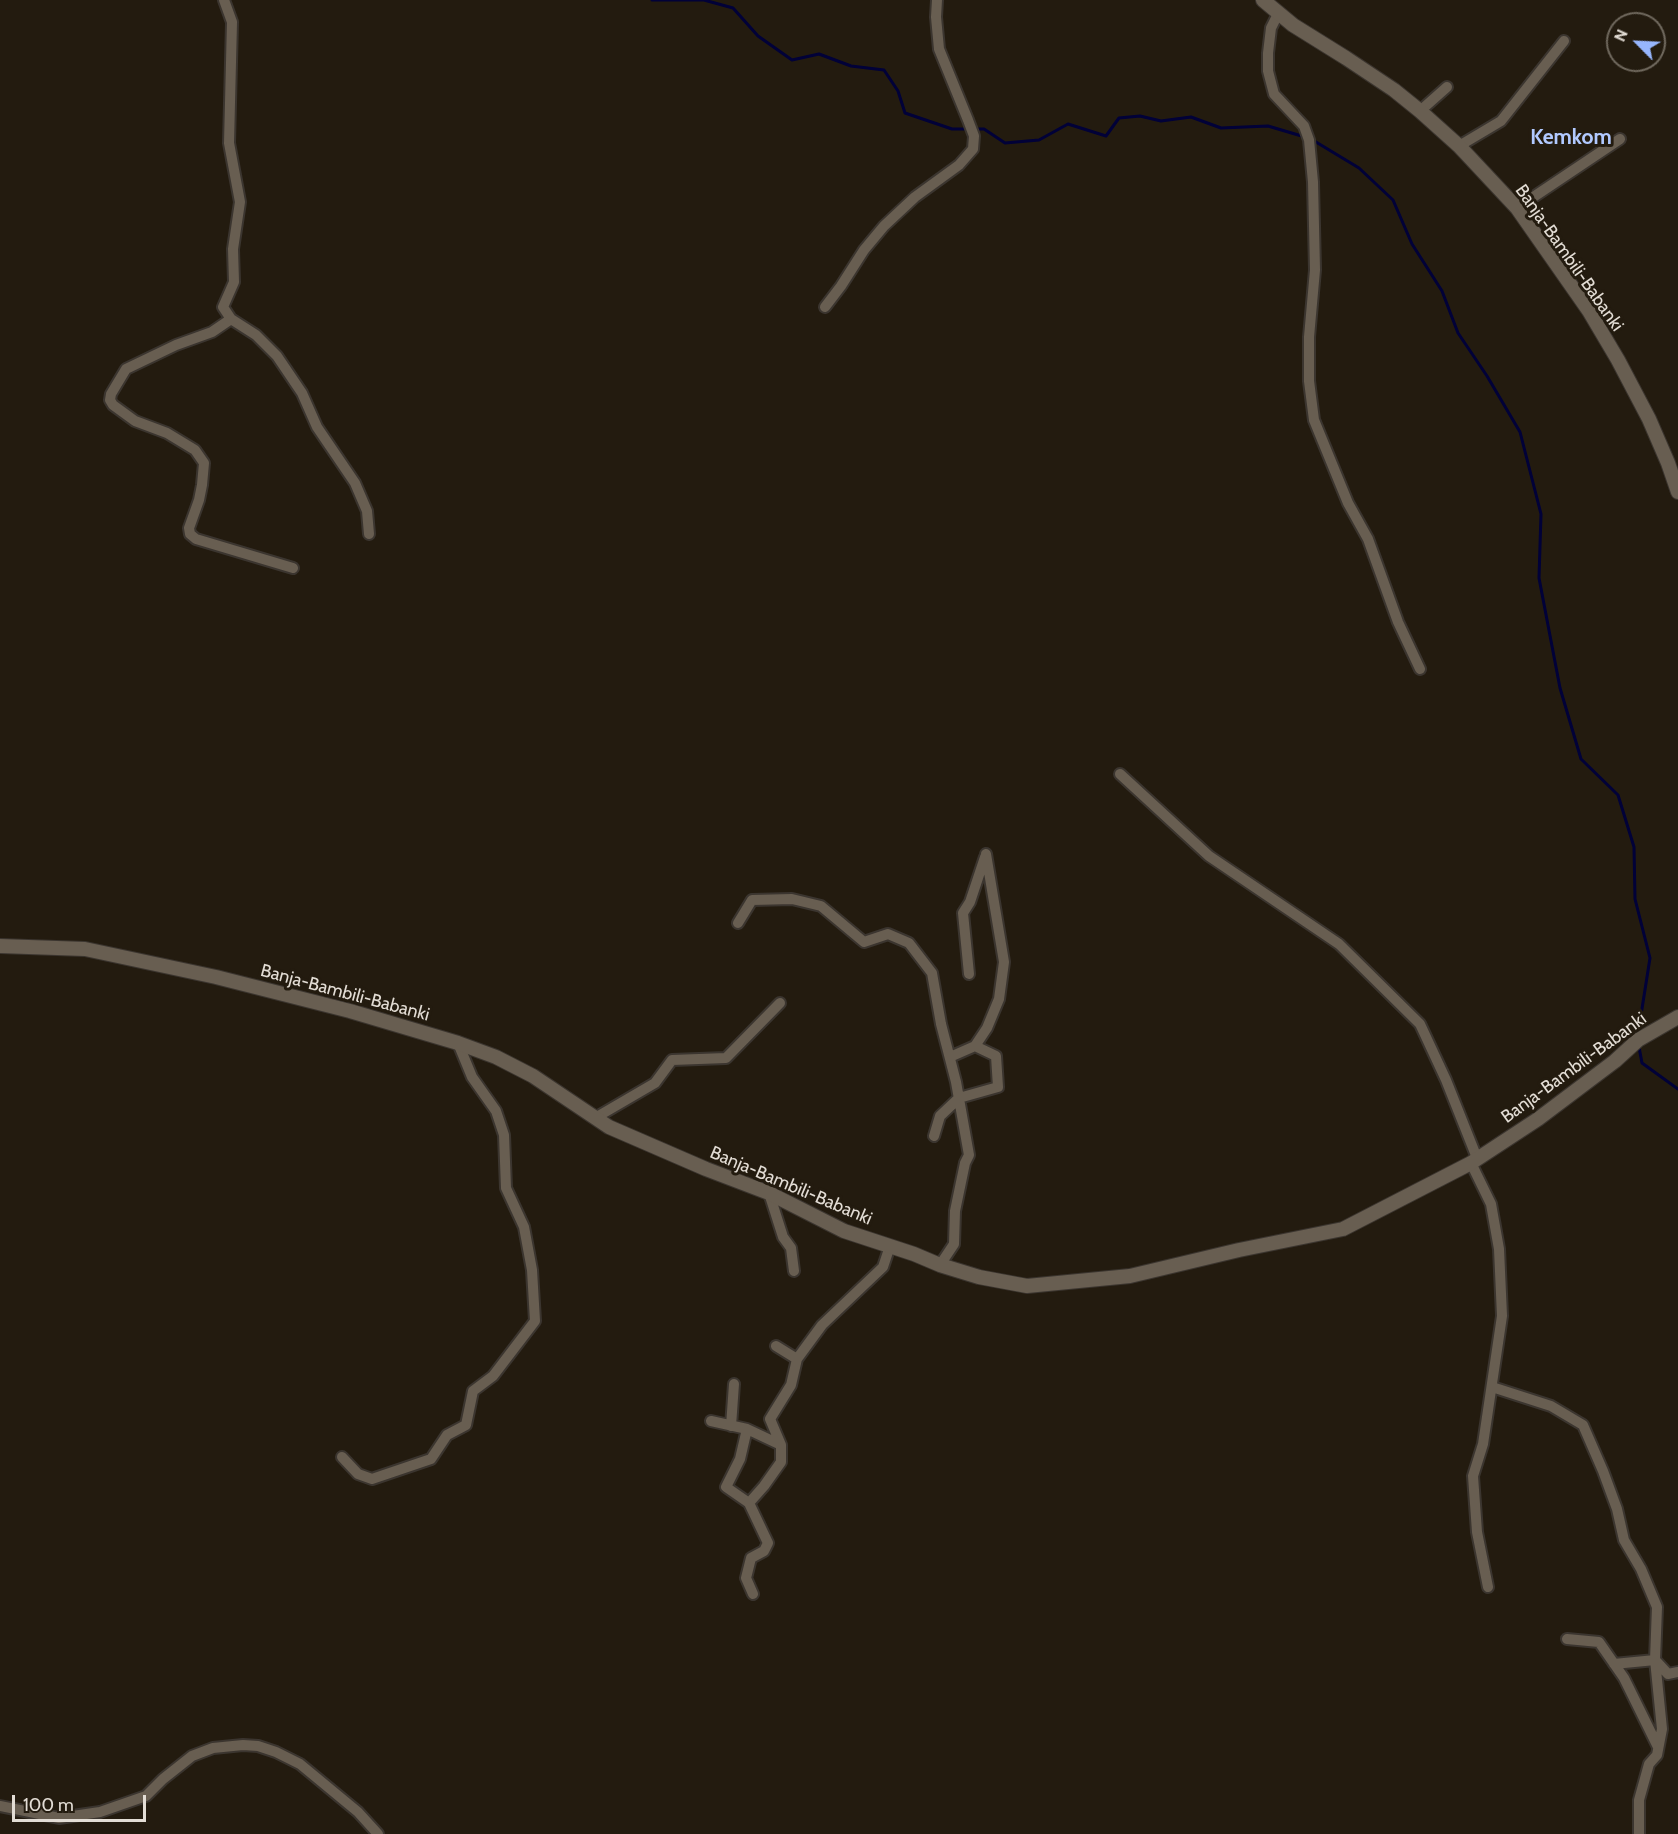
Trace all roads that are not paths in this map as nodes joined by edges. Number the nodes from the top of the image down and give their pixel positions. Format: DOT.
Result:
graph roads {
  1 [pos="224,0"];
  2 [pos="937,0"];
  3 [pos="1263,0"];
  4 [pos="1278,14"];
  5 [pos="1564,41"];
  6 [pos="1447,87"];
  7 [pos="1420,111"];
  8 [pos="1620,139"];
  9 [pos="1459,146"];
  10 [pos="1517,208"];
  11 [pos="825,307"];
  12 [pos="231,319"];
  13 [pos="1678,492"];
  14 [pos="369,534"];
  15 [pos="293,568"];
  16 [pos="1420,669"];
  17 [pos="1120,774"];
  18 [pos="738,923"];
  19 [pos="0,946"];
  20 [pos="969,974"];
  21 [pos="780,1003"];
  22 [pos="1678,1017"];
  23 [pos="458,1043"];
  24 [pos="975,1046"];
  25 [pos="950,1057"];
  26 [pos="959,1098"];
  27 [pos="595,1118"];
  28 [pos="934,1136"];
  29 [pos="1474,1160"];
  30 [pos="770,1193"];
  31 [pos="890,1246"];
  32 [pos="940,1265"];
  33 [pos="794,1271"];
  34 [pos="776,1346"];
  35 [pos="797,1359"];
  36 [pos="734,1384"];
  37 [pos="1492,1387"];
  38 [pos="711,1421"];
  39 [pos="731,1426"];
  40 [pos="747,1429"];
  41 [pos="781,1445"];
  42 [pos="342,1457"];
  43 [pos="749,1503"];
  44 [pos="1488,1587"];
  45 [pos="753,1594"];
  46 [pos="1567,1638"];
  47 [pos="1655,1660"];
  48 [pos="1614,1664"];
  49 [pos="1678,1672"];
  50 [pos="1658,1747"];
  51 [pos="0,1806"];
  52 [pos="378,1834"];
  53 [pos="1639,1834"];
  1 -- 12 [label="street"];
  2 -- 11 [label="street"];
  3 -- 4 [label="street, Banja-Bambili-Babanki"];
  4 -- 7 [label="street, Banja-Bambili-Babanki"];
  4 -- 16 [label="street"];
  5 -- 9 [label="street"];
  6 -- 7 [label="street"];
  7 -- 9 [label="street, Banja-Bambili-Babanki"];
  8 -- 10 [label="street"];
  9 -- 10 [label="street, Banja-Bambili-Babanki"];
  10 -- 13 [label="street, Banja-Bambili-Babanki"];
  12 -- 14 [label="street"];
  12 -- 15 [label="street"];
  17 -- 29 [label="street"];
  18 -- 25 [label="street"];
  19 -- 23 [label="street, Banja-Bambili-Babanki"];
  20 -- 24 [label="street"];
  21 -- 27 [label="street"];
  22 -- 29 [label="street, Banja-Bambili-Babanki"];
  23 -- 27 [label="street, Banja-Bambili-Babanki"];
  23 -- 42 [label="street"];
  24 -- 25 [label="street"];
  24 -- 26 [label="street"];
  25 -- 26 [label="street"];
  26 -- 28 [label="street"];
  26 -- 32 [label="street"];
  27 -- 30 [label="street, Banja-Bambili-Babanki"];
  29 -- 32 [label="street, Banja-Bambili-Babanki"];
  29 -- 37 [label="street"];
  30 -- 31 [label="street, Banja-Bambili-Babanki"];
  30 -- 33 [label="street"];
  31 -- 32 [label="street, Banja-Bambili-Babanki"];
  31 -- 35 [label="street"];
  34 -- 35 [label="street"];
  35 -- 41 [label="street"];
  36 -- 39 [label="street"];
  37 -- 44 [label="street"];
  37 -- 47 [label="street"];
  38 -- 39 [label="street"];
  39 -- 40 [label="street"];
  40 -- 41 [label="street"];
  40 -- 43 [label="street"];
  41 -- 43 [label="street"];
  43 -- 45 [label="street"];
  46 -- 48 [label="street"];
  47 -- 48 [label="street"];
  47 -- 49 [label="street"];
  47 -- 50 [label="street"];
  48 -- 50 [label="street"];
  50 -- 53 [label="street"];
  51 -- 52 [label="street"];
}
